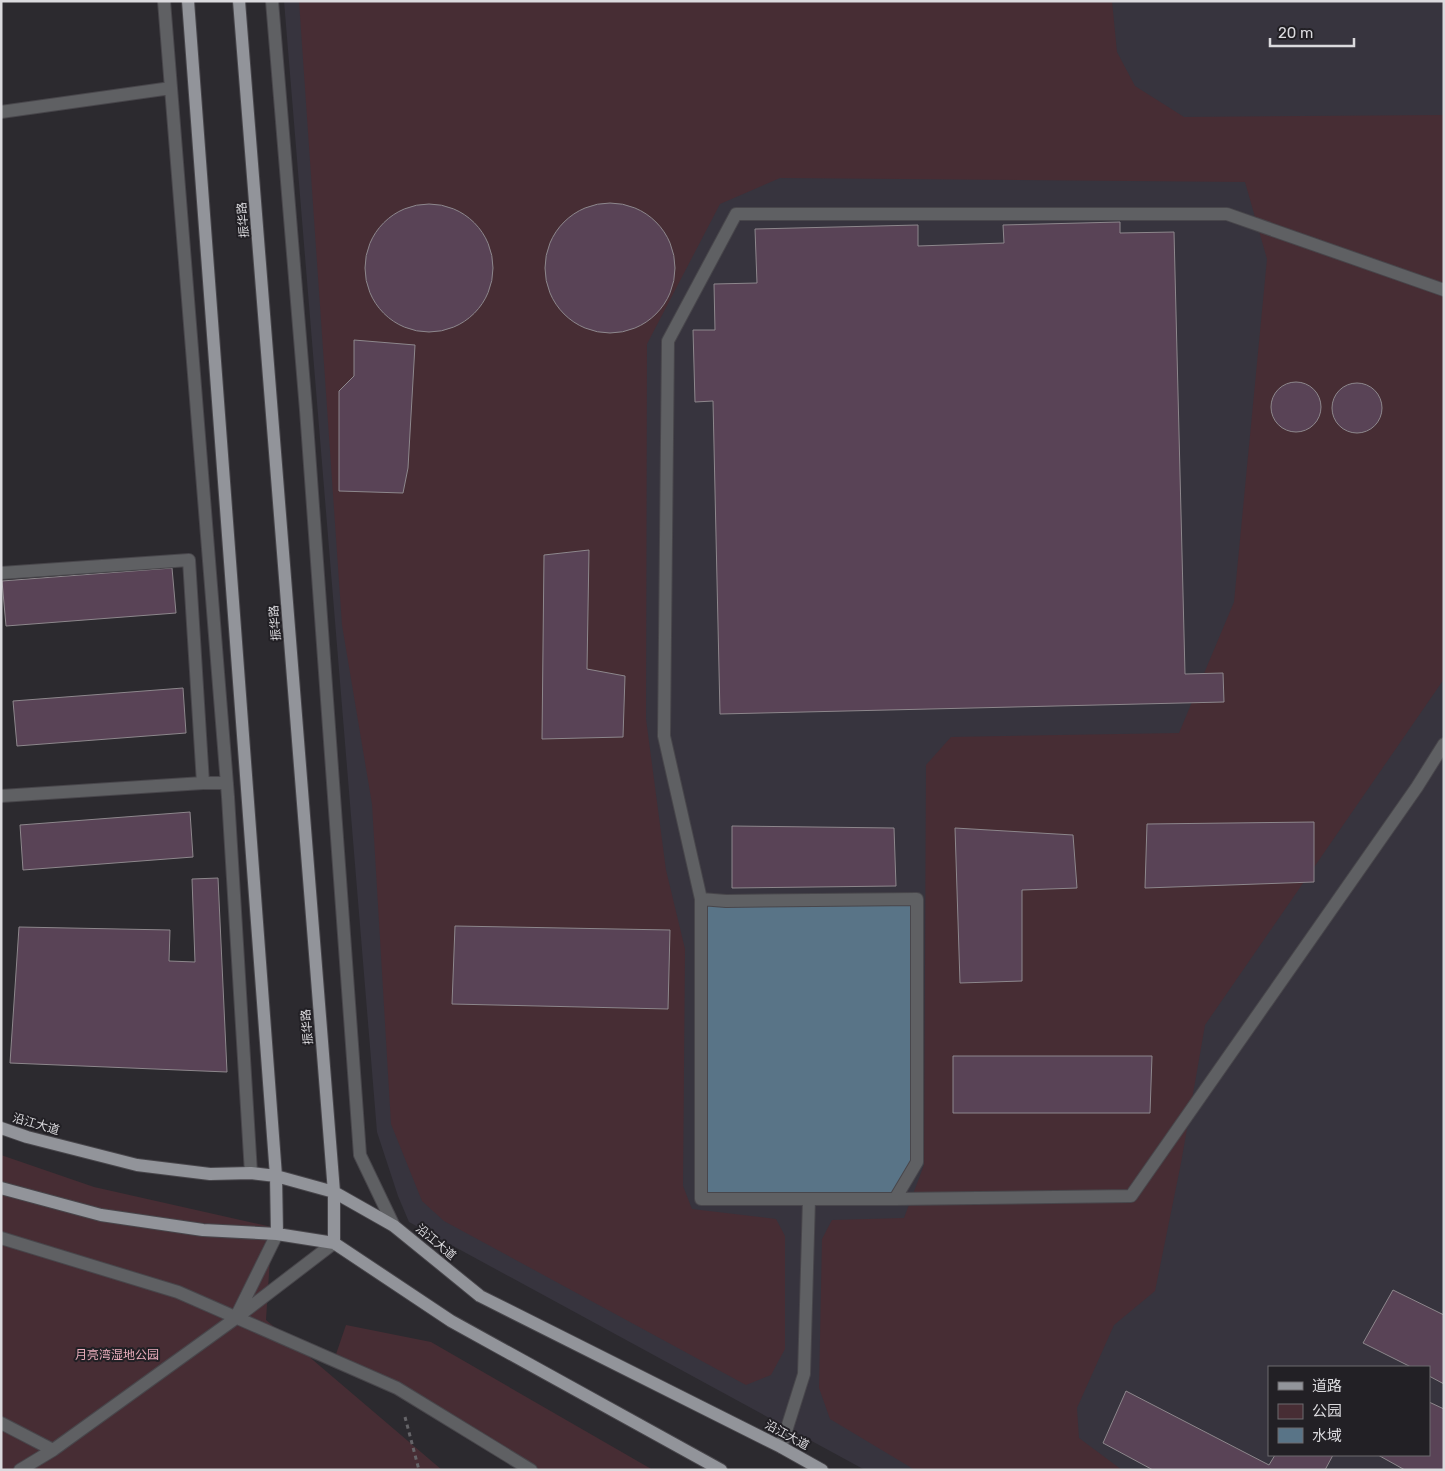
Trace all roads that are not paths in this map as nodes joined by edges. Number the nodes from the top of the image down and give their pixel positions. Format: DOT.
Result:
graph roads {
  1 [pos="164,1"];
  2 [pos="188,1"];
  3 [pos="239,1"];
  4 [pos="272,1"];
  5 [pos="171,88"];
  6 [pos="1,112"];
  7 [pos="1444,290"];
  8 [pos="1,574"];
  9 [pos="1444,744"];
  10 [pos="203,783"];
  11 [pos="227,783"];
  12 [pos="1,796"];
  13 [pos="701,899"];
  14 [pos="1,1128"];
  15 [pos="252,1173"];
  16 [pos="276,1176"];
  17 [pos="1,1188"];
  18 [pos="334,1192"];
  19 [pos="809,1200"];
  20 [pos="895,1200"];
  21 [pos="394,1226"];
  22 [pos="276,1234"];
  23 [pos="1,1238"];
  24 [pos="334,1243"];
  25 [pos="236,1318"];
  26 [pos="1,1423"];
  27 [pos="781,1447"];
  28 [pos="53,1450"];
  29 [pos="20,1470"];
  30 [pos="531,1470"];
  31 [pos="721,1470"];
  32 [pos="822,1470"];
  1 -- 5 [label="street"];
  2 -- 16 [label="main road"];
  3 -- 18 [label="main road, 振华路"];
  4 -- 21 [label="street"];
  5 -- 6 [label="street"];
  5 -- 11 [label="street"];
  7 -- 13 [label="street"];
  8 -- 10 [label="street"];
  9 -- 20 [label="street"];
  10 -- 11 [label="street"];
  10 -- 12 [label="street"];
  11 -- 15 [label="street"];
  13 -- 19 [label="street"];
  13 -- 20 [label="street"];
  14 -- 15 [label="main road, 沿江大道"];
  15 -- 16 [label="main road, 沿江大道"];
  16 -- 18 [label="main road, 沿江大道"];
  16 -- 22 [label="main road"];
  17 -- 22 [label="main road"];
  18 -- 21 [label="main road, 沿江大道"];
  18 -- 24 [label="main road, 振华路"];
  19 -- 20 [label="street"];
  19 -- 27 [label="street"];
  21 -- 27 [label="main road, 沿江大道"];
  22 -- 24 [label="main road"];
  22 -- 25 [label="street"];
  23 -- 25 [label="street"];
  24 -- 25 [label="street"];
  24 -- 31 [label="main road"];
  25 -- 28 [label="street"];
  25 -- 30 [label="street"];
  26 -- 28 [label="street"];
  27 -- 32 [label="main road, 沿江大道"];
  28 -- 29 [label="street"];
}
